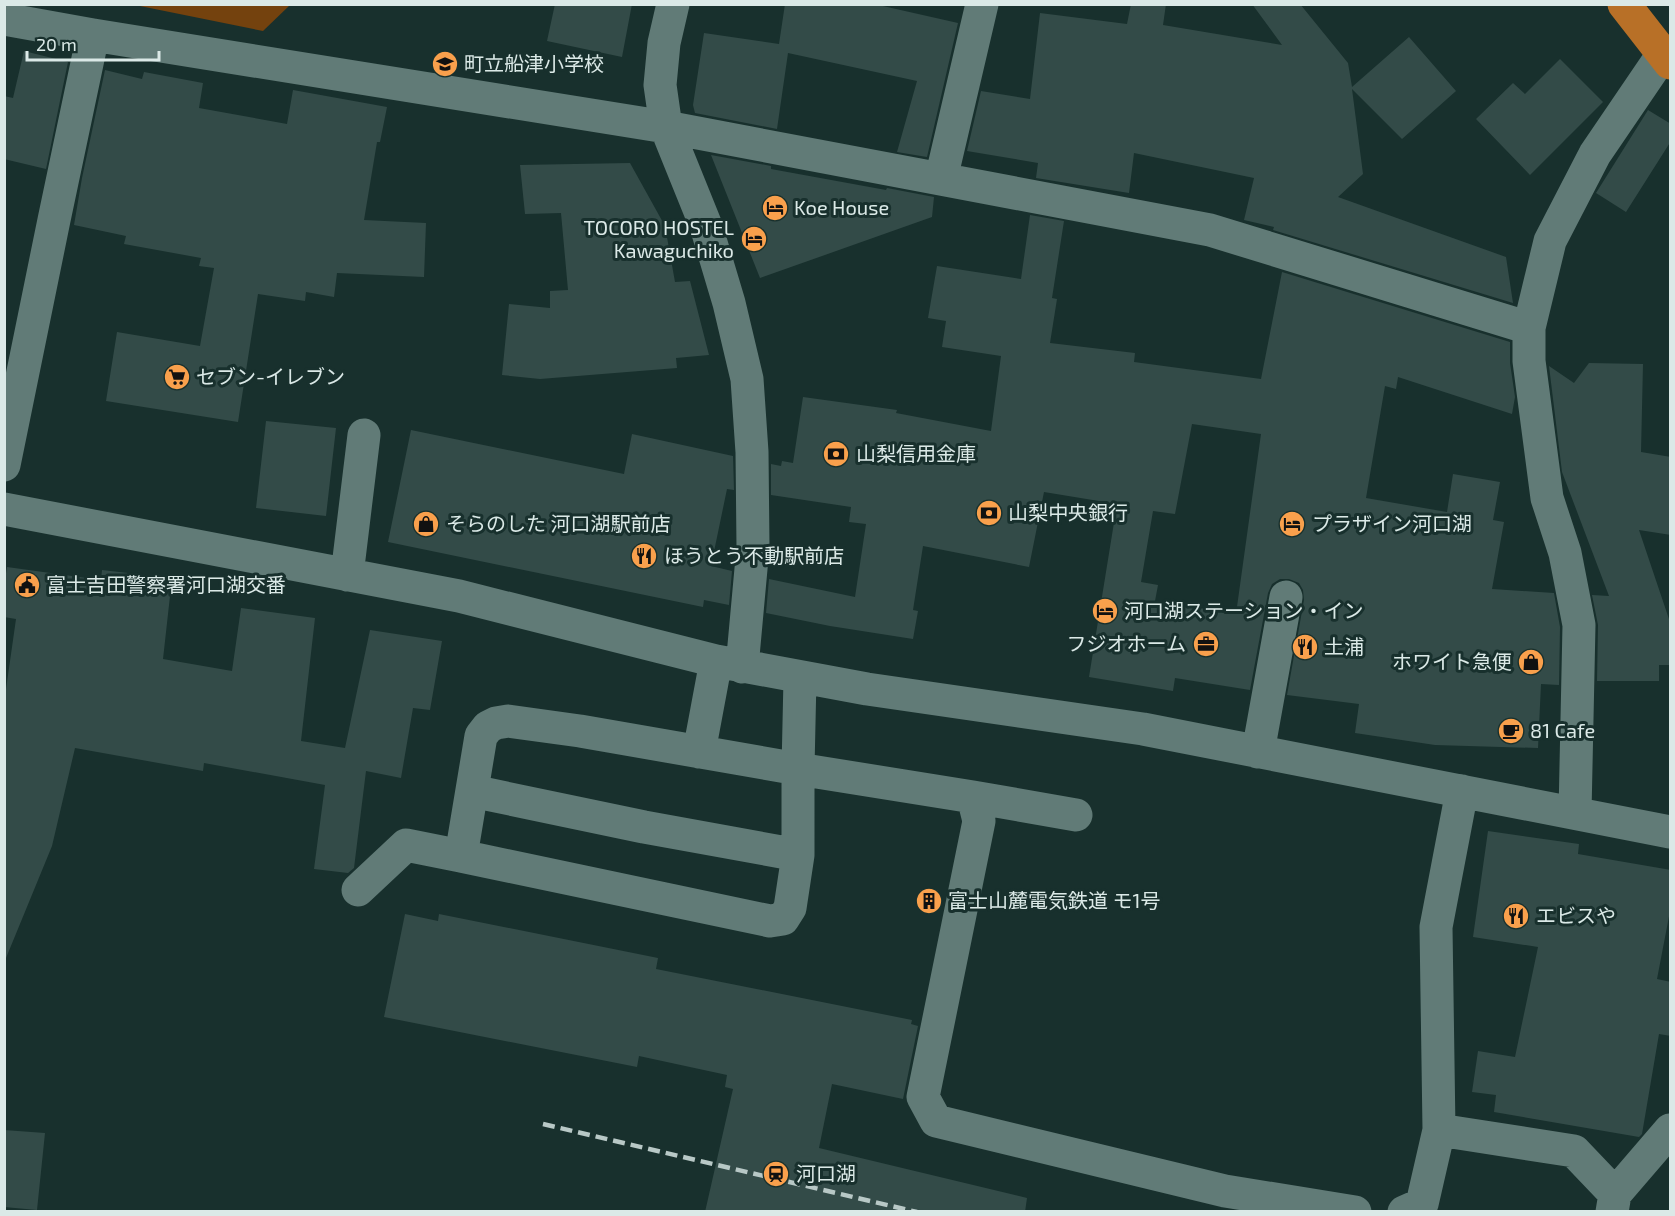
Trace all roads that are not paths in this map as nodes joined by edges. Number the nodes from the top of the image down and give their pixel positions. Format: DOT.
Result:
graph roads {
  1 [pos="673,4"];
  2 [pos="982,4"];
  3 [pos="1624,4"];
  4 [pos="4,19"];
  5 [pos="93,35"];
  6 [pos="1667,59"];
  7 [pos="666,127"];
  8 [pos="941,179"];
  9 [pos="1529,328"];
  10 [pos="364,435"];
  11 [pos="4,465"];
  12 [pos="4,509"];
  13 [pos="347,575"];
  14 [pos="1286,597"];
  15 [pos="729,664"];
  16 [pos="800,678"];
  17 [pos="699,752"];
  18 [pos="1258,752"];
  19 [pos="798,769"];
  20 [pos="472,791"];
  21 [pos="1462,791"];
  22 [pos="974,797"];
  23 [pos="1575,813"];
  24 [pos="1076,815"];
  25 [pos="1671,832"];
  26 [pos="798,855"];
  27 [pos="461,856"];
  28 [pos="358,890"];
  29 [pos="1439,1130"];
  30 [pos="1671,1130"];
  31 [pos="1614,1203"];
  32 [pos="1355,1212"];
  33 [pos="1404,1212"];
  1 -- 7 [label="street"];
  2 -- 8 [label="street"];
  3 -- 6 [label="highway"];
  4 -- 5 [label="street"];
  5 -- 7 [label="street"];
  5 -- 11 [label="street"];
  6 -- 9 [label="street"];
  7 -- 8 [label="street"];
  7 -- 15 [label="street"];
  8 -- 9 [label="street"];
  9 -- 23 [label="street"];
  10 -- 13 [label="street"];
  12 -- 13 [label="street"];
  13 -- 15 [label="street"];
  14 -- 18 [label="street"];
  15 -- 16 [label="street"];
  15 -- 17 [label="street"];
  16 -- 18 [label="street"];
  16 -- 19 [label="street"];
  17 -- 19 [label="street"];
  17 -- 20 [label="street"];
  18 -- 21 [label="street"];
  19 -- 22 [label="street"];
  19 -- 26 [label="street"];
  20 -- 26 [label="street"];
  20 -- 27 [label="street"];
  21 -- 23 [label="street"];
  21 -- 29 [label="street"];
  22 -- 24 [label="street"];
  22 -- 32 [label="street"];
  23 -- 25 [label="street"];
  26 -- 27 [label="street"];
  27 -- 28 [label="street"];
  29 -- 31 [label="street"];
  29 -- 33 [label="street"];
  30 -- 31 [label="street"];
}
